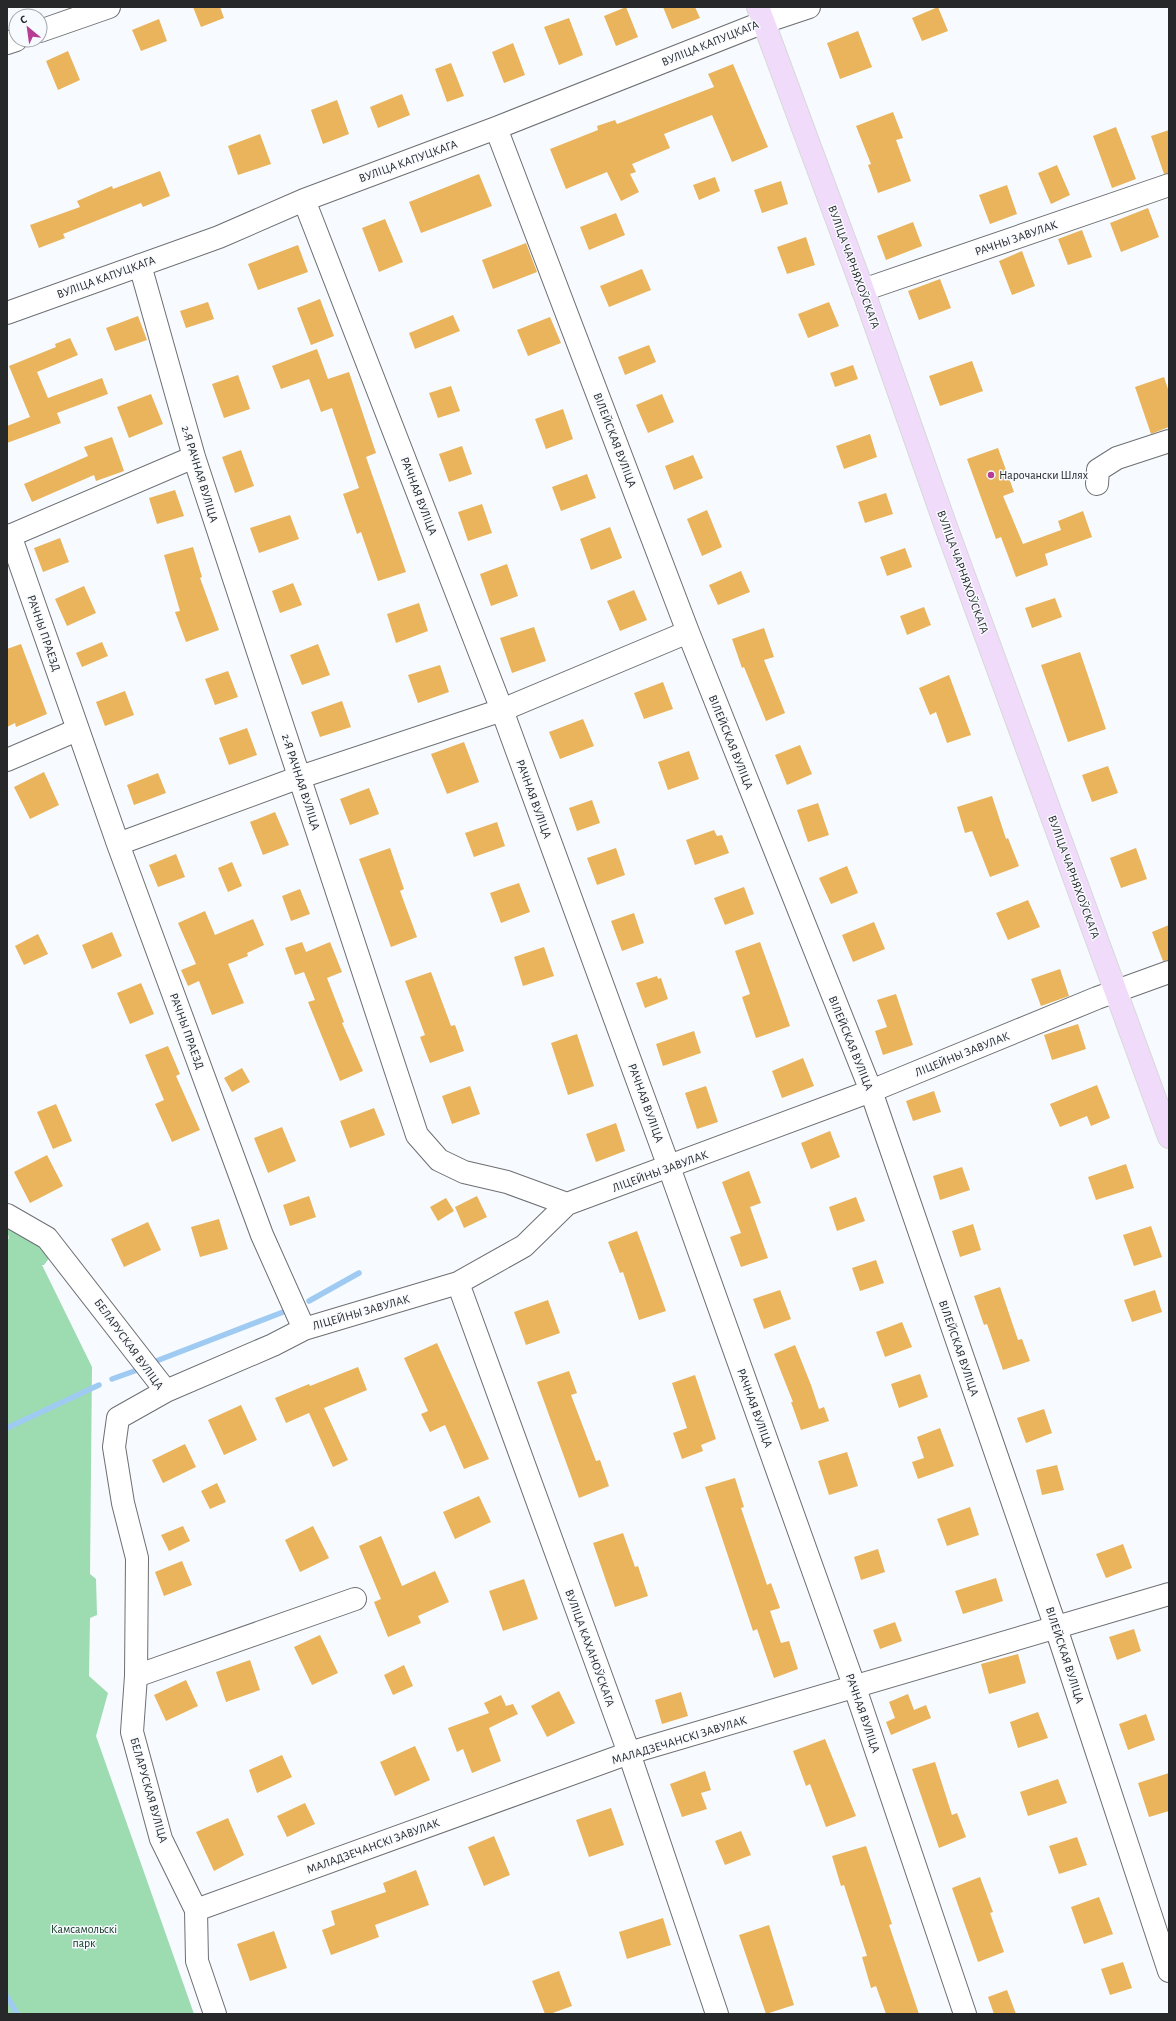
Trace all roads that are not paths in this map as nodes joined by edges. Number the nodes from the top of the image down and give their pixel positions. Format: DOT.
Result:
graph roads {
  1 [pos="109,7"];
  2 [pos="808,7"];
  3 [pos="761,14"];
  4 [pos="48,28"];
  5 [pos="496,128"];
  6 [pos="1169,185"];
  7 [pos="304,200"];
  8 [pos="140,265"];
  9 [pos="863,290"];
  10 [pos="7,313"];
  11 [pos="1169,441"];
  12 [pos="194,457"];
  13 [pos="1097,484"];
  14 [pos="9,536"];
  15 [pos="688,632"];
  16 [pos="502,710"];
  17 [pos="77,730"];
  18 [pos="7,760"];
  19 [pos="300,777"];
  20 [pos="118,844"];
  21 [pos="1169,972"];
  22 [pos="1115,991"];
  23 [pos="871,1091"];
  24 [pos="1169,1136"];
  25 [pos="669,1168"];
  26 [pos="567,1204"];
  27 [pos="7,1214"];
  28 [pos="458,1283"];
  29 [pos="304,1329"];
  30 [pos="166,1391"];
  31 [pos="1169,1594"];
  32 [pos="355,1599"];
  33 [pos="1056,1628"];
  34 [pos="136,1676"];
  35 [pos="855,1688"];
  36 [pos="629,1753"];
  37 [pos="196,1910"];
  38 [pos="1169,1971"];
  39 [pos="215,2014"];
  40 [pos="717,2014"];
  41 [pos="964,2014"];
  1 -- 4 [label="street"];
  2 -- 3 [label="street, ВУЛІЦА КАПУЦКАГА"];
  3 -- 5 [label="street, ВУЛІЦА КАПУЦКАГА"];
  3 -- 9 [label="main road, ВУЛІЦА ЧАРНЯХОЎСКАГА"];
  5 -- 7 [label="street, ВУЛІЦА КАПУЦКАГА"];
  5 -- 15 [label="street, ВІЛЕЙСКАЯ ВУЛІЦА"];
  6 -- 9 [label="street, РАЧНЫ ЗАВУЛАК"];
  7 -- 8 [label="street, ВУЛІЦА КАПУЦКАГА"];
  7 -- 16 [label="street, РАЧНАЯ ВУЛІЦА"];
  8 -- 10 [label="street, ВУЛІЦА КАПУЦКАГА"];
  8 -- 12 [label="street, 2-Я РАЧНАЯ ВУЛІЦА"];
  9 -- 22 [label="main road, ВУЛІЦА ЧАРНЯХОЎСКАГА"];
  11 -- 13 [label="street"];
  12 -- 14 [label="street, РАЧНЫ ПРАЕЗД"];
  12 -- 19 [label="street, 2-Я РАЧНАЯ ВУЛІЦА"];
  14 -- 17 [label="street, РАЧНЫ ПРАЕЗД"];
  15 -- 16 [label="street"];
  15 -- 23 [label="street, ВІЛЕЙСКАЯ ВУЛІЦА"];
  16 -- 19 [label="street"];
  16 -- 25 [label="street, РАЧНАЯ ВУЛІЦА"];
  17 -- 18 [label="street"];
  17 -- 20 [label="street, РАЧНЫ ПРАЕЗД"];
  19 -- 20 [label="street"];
  19 -- 26 [label="street, 2-Я РАЧНАЯ ВУЛІЦА"];
  20 -- 29 [label="street, РАЧНЫ ПРАЕЗД"];
  21 -- 22 [label="street, ЛІЦЕЙНЫ ЗАВУЛАК"];
  22 -- 23 [label="street, ЛІЦЕЙНЫ ЗАВУЛАК"];
  22 -- 24 [label="main road, ВУЛІЦА ЧАРНЯХОЎСКАГА"];
  23 -- 25 [label="street, ЛІЦЕЙНЫ ЗАВУЛАК"];
  23 -- 33 [label="street, ВІЛЕЙСКАЯ ВУЛІЦА"];
  25 -- 26 [label="street, ЛІЦЕЙНЫ ЗАВУЛАК"];
  25 -- 35 [label="street, РАЧНАЯ ВУЛІЦА"];
  26 -- 28 [label="street, ЛІЦЕЙНЫ ЗАВУЛАК"];
  27 -- 30 [label="street, БЕЛАРУСКАЯ ВУЛІЦА"];
  28 -- 29 [label="street, ЛІЦЕЙНЫ ЗАВУЛАК"];
  28 -- 36 [label="street, ВУЛІЦА КАХАНОЎСКАГА"];
  29 -- 30 [label="street, ЛІЦЕЙНЫ ЗАВУЛАК"];
  30 -- 34 [label="street, БЕЛАРУСКАЯ ВУЛІЦА"];
  31 -- 33 [label="street, МАЛАДЗЕЧАНСКІ ЗАВУЛАК"];
  32 -- 34 [label="street"];
  33 -- 35 [label="street, МАЛАДЗЕЧАНСКІ ЗАВУЛАК"];
  33 -- 38 [label="street, ВІЛЕЙСКАЯ ВУЛІЦА"];
  34 -- 37 [label="street, БЕЛАРУСКАЯ ВУЛІЦА"];
  35 -- 36 [label="street, МАЛАДЗЕЧАНСКІ ЗАВУЛАК"];
  35 -- 41 [label="street, РАЧНАЯ ВУЛІЦА"];
  36 -- 37 [label="street, МАЛАДЗЕЧАНСКІ ЗАВУЛАК"];
  36 -- 40 [label="street, ВУЛІЦА КАХАНОЎСКАГА"];
  37 -- 39 [label="street, БЕЛАРУСКАЯ ВУЛІЦА"];
}
